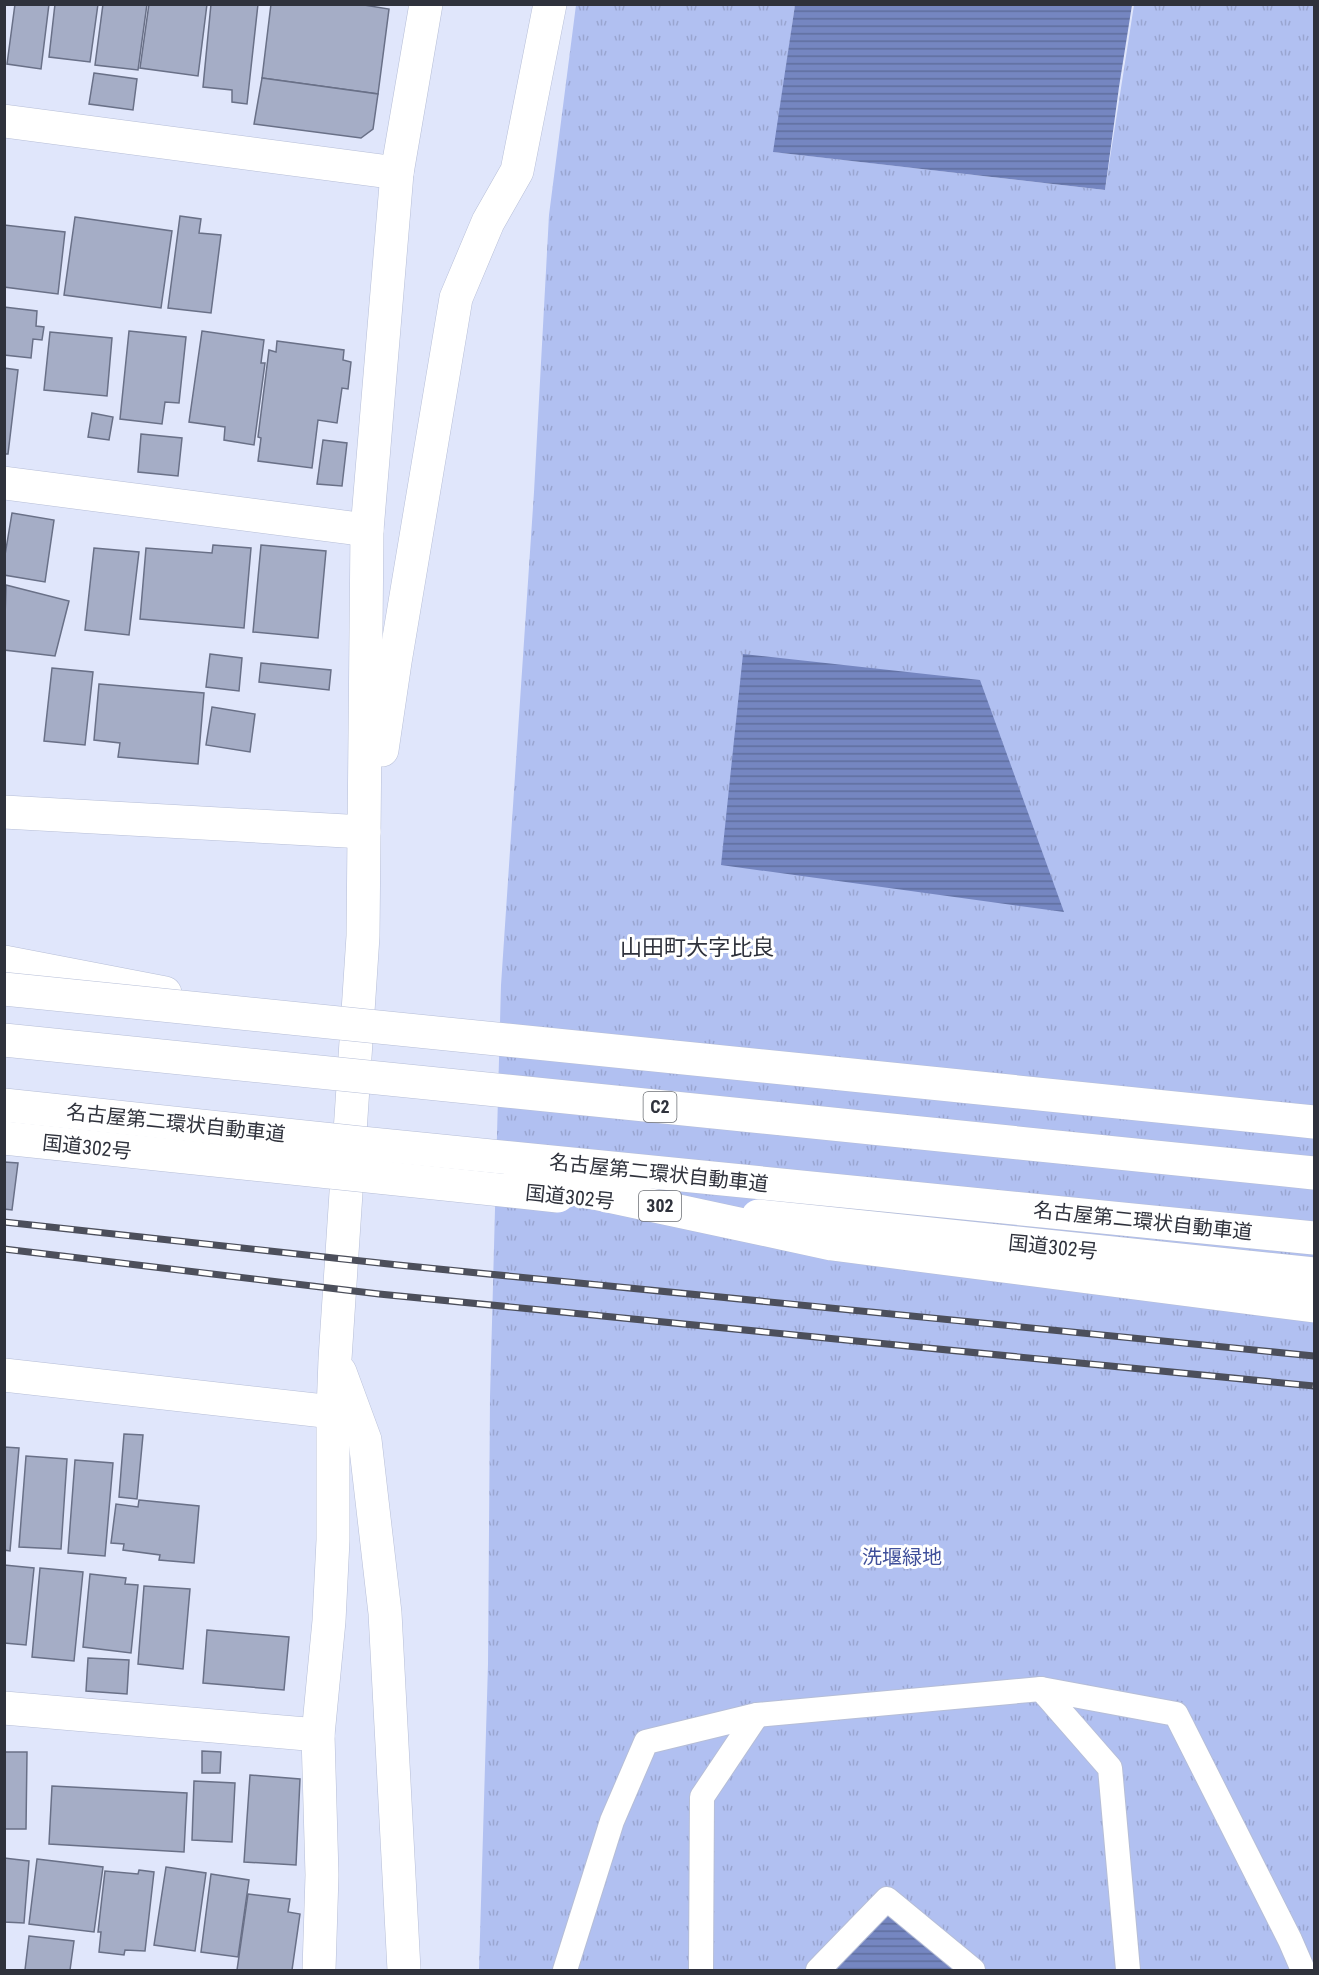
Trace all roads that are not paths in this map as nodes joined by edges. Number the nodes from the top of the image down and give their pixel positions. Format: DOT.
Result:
graph roads {
  1 [pos="426,4"];
  2 [pos="550,4"];
  3 [pos="4,121"];
  4 [pos="397,173"];
  5 [pos="4,483"];
  6 [pos="367,530"];
  7 [pos="4,812"];
  8 [pos="364,832"];
  9 [pos="364,886"];
  10 [pos="4,962"];
  11 [pos="4,989"];
  12 [pos="301,1020"];
  13 [pos="4,1040"];
  14 [pos="4,1105"];
  15 [pos="1314,1122"];
  16 [pos="4,1138"];
  17 [pos="361,1143"];
  18 [pos="1314,1173"];
  19 [pos="1314,1238"];
  20 [pos="1314,1274"];
  21 [pos="1314,1306"];
  22 [pos="335,1359"];
  23 [pos="4,1376"];
  24 [pos="333,1412"];
  25 [pos="1041,1689"];
  26 [pos="4,1708"];
  27 [pos="757,1715"];
  28 [pos="318,1735"];
  29 [pos="319,1971"];
  30 [pos="404,1971"];
  31 [pos="565,1971"];
  32 [pos="701,1971"];
  33 [pos="818,1971"];
  34 [pos="973,1971"];
  35 [pos="1128,1971"];
  36 [pos="1303,1971"];
  1 -- 4 [label="main road"];
  2 -- 9 [label="main road"];
  3 -- 4 [label="main road"];
  4 -- 6 [label="main road"];
  5 -- 6 [label="main road"];
  6 -- 8 [label="main road"];
  7 -- 8 [label="main road"];
  8 -- 9 [label="main road"];
  9 -- 22 [label="main road"];
  10 -- 12 [label="main road, bridge"];
  11 -- 12 [label="main road, bridge"];
  12 -- 15 [label="main road, bridge"];
  13 -- 18 [label="main road, C2, bridge"];
  14 -- 17 [label="main road, 名古屋第二環状自動車道, bridge"];
  16 -- 20 [label="main road, 国道302号 / 302, bridge"];
  17 -- 19 [label="main road, 名古屋第二環状自動車道, bridge"];
  17 -- 21 [label="main road, bridge"];
  22 -- 24 [label="main road"];
  22 -- 30 [label="main road"];
  23 -- 24 [label="main road"];
  24 -- 28 [label="main road"];
  25 -- 27 [label="lane"];
  25 -- 35 [label="lane"];
  25 -- 36 [label="lane"];
  26 -- 28 [label="main road"];
  27 -- 31 [label="lane"];
  27 -- 32 [label="lane"];
  28 -- 29 [label="main road"];
  33 -- 34 [label="lane"];
}
